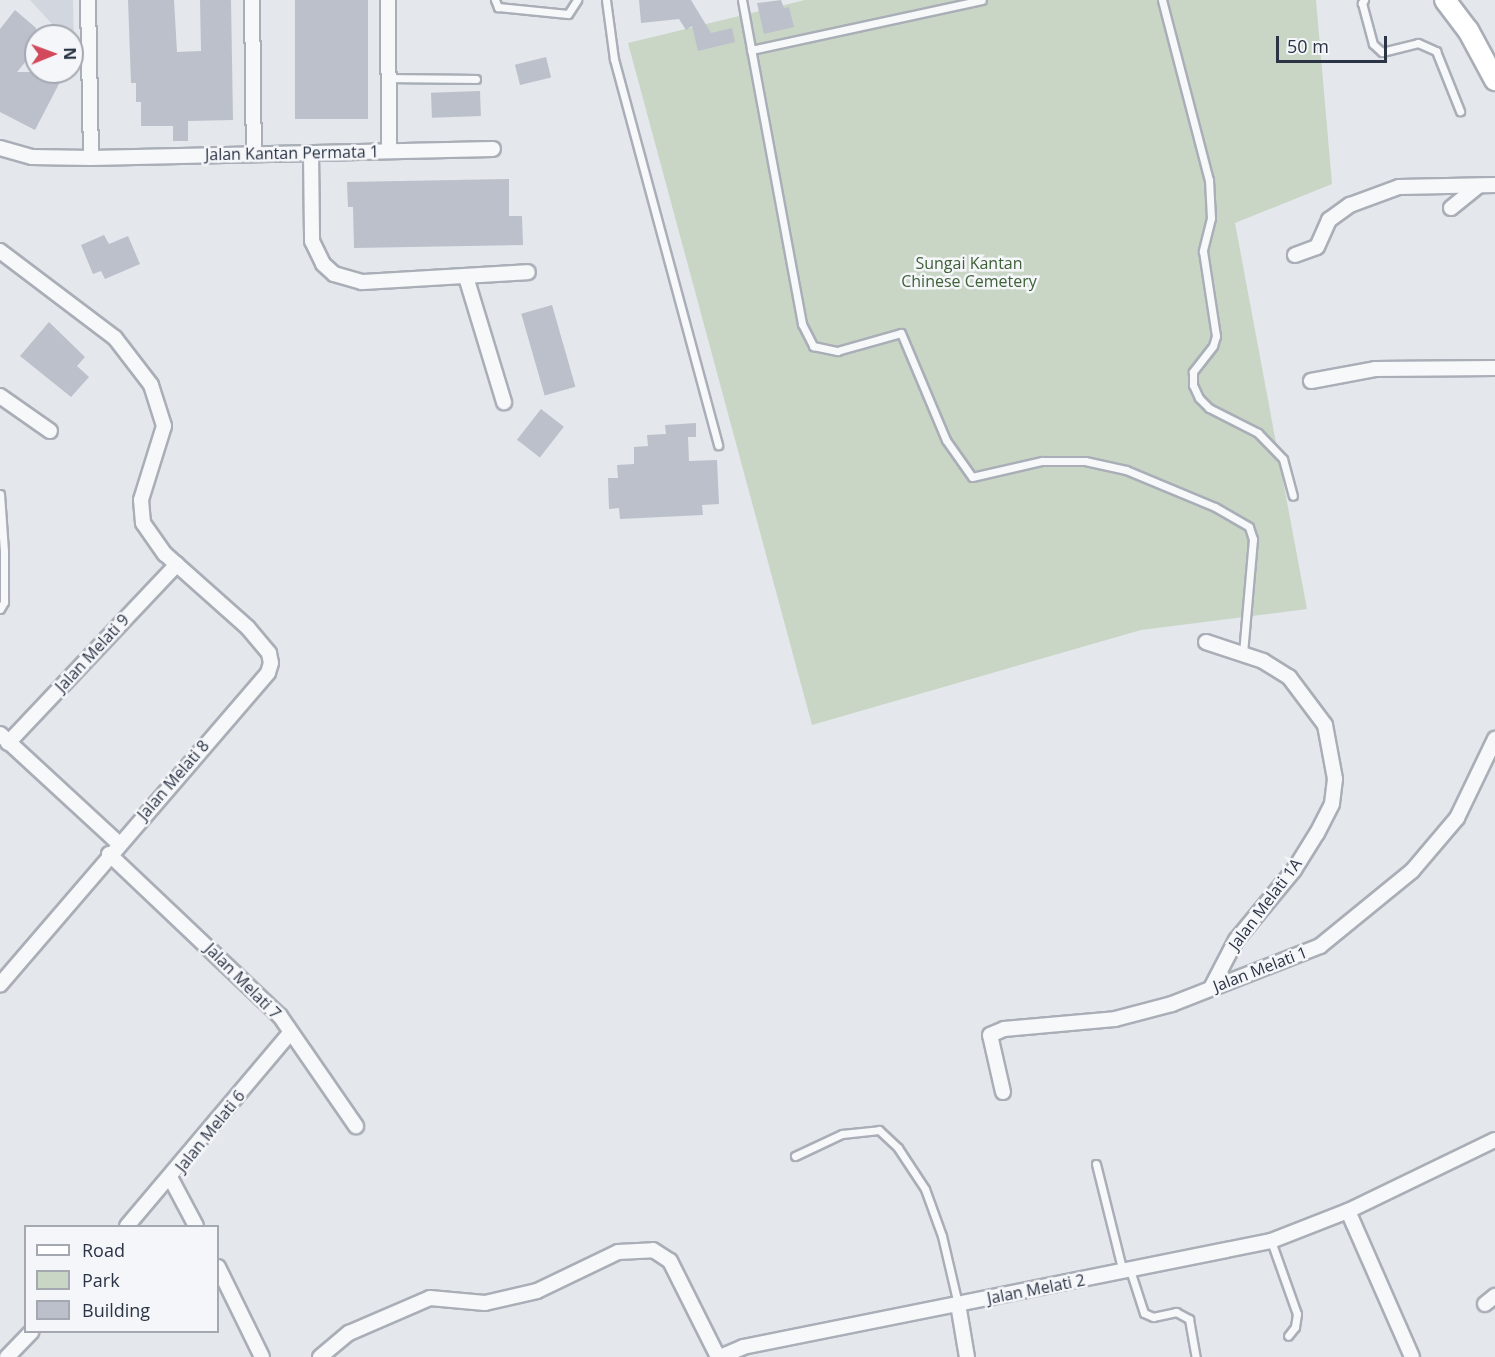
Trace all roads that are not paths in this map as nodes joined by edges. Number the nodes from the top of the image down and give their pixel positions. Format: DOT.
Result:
graph roads {
  1 [pos="88,0"];
  2 [pos="252,0"];
  3 [pos="388,0"];
  4 [pos="495,0"];
  5 [pos="577,0"];
  6 [pos="606,0"];
  7 [pos="742,0"];
  8 [pos="982,0"];
  9 [pos="1162,0"];
  10 [pos="1364,0"];
  11 [pos="1445,0"];
  12 [pos="751,51"];
  13 [pos="388,78"];
  14 [pos="476,79"];
  15 [pos="1495,80"];
  16 [pos="1460,111"];
  17 [pos="0,148"];
  18 [pos="493,148"];
  19 [pos="389,151"];
  20 [pos="310,153"];
  21 [pos="254,154"];
  22 [pos="91,158"];
  23 [pos="1495,185"];
  24 [pos="1477,187"];
  25 [pos="1451,208"];
  26 [pos="0,251"];
  27 [pos="1295,255"];
  28 [pos="528,272"];
  29 [pos="466,277"];
  30 [pos="1495,368"];
  31 [pos="1311,381"];
  32 [pos="0,396"];
  33 [pos="504,402"];
  34 [pos="50,431"];
  35 [pos="718,445"];
  36 [pos="0,494"];
  37 [pos="1293,496"];
  38 [pos="2,551"];
  39 [pos="177,564"];
  40 [pos="0,609"];
  41 [pos="1206,642"];
  42 [pos="1243,653"];
  43 [pos="4,738"];
  44 [pos="1495,740"];
  45 [pos="113,849"];
  46 [pos="0,985"];
  47 [pos="1211,988"];
  48 [pos="290,1033"];
  49 [pos="1003,1092"];
  50 [pos="356,1126"];
  51 [pos="1495,1140"];
  52 [pos="795,1156"];
  53 [pos="1095,1164"];
  54 [pos="171,1179"];
  55 [pos="1348,1211"];
  56 [pos="129,1225"];
  57 [pos="195,1225"];
  58 [pos="1271,1241"];
  59 [pos="219,1269"];
  60 [pos="1127,1271"];
  61 [pos="958,1304"];
  62 [pos="29,1333"];
  63 [pos="1288,1336"];
  64 [pos="7,1357"];
  65 [pos="262,1357"];
  66 [pos="320,1357"];
  67 [pos="719,1357"];
  68 [pos="967,1357"];
  69 [pos="1196,1357"];
  70 [pos="1412,1357"];
  1 -- 22 [label="street"];
  2 -- 21 [label="street"];
  3 -- 13 [label="street"];
  4 -- 5 [label="lane"];
  6 -- 35 [label="lane"];
  7 -- 12 [label="lane"];
  8 -- 12 [label="lane"];
  9 -- 37 [label="lane"];
  10 -- 16 [label="lane"];
  11 -- 15 [label="main road"];
  12 -- 42 [label="lane"];
  13 -- 14 [label="lane"];
  13 -- 19 [label="street"];
  17 -- 22 [label="street, Jalan Kantan Permata 1"];
  18 -- 19 [label="street, Jalan Kantan Permata 1"];
  19 -- 20 [label="street, Jalan Kantan Permata 1"];
  20 -- 21 [label="street, Jalan Kantan Permata 1"];
  20 -- 29 [label="street"];
  21 -- 22 [label="street, Jalan Kantan Permata 1"];
  23 -- 24 [label="street"];
  24 -- 25 [label="street"];
  24 -- 27 [label="street"];
  26 -- 39 [label="street"];
  28 -- 29 [label="street"];
  29 -- 33 [label="street"];
  30 -- 31 [label="street"];
  32 -- 34 [label="street"];
  36 -- 38 [label="lane"];
  38 -- 40 [label="lane"];
  39 -- 43 [label="street, Jalan Melati 9"];
  39 -- 45 [label="street, Jalan Melati 8"];
  41 -- 42 [label="street, Jalan Melati 1A"];
  42 -- 47 [label="street, Jalan Melati 1A"];
  43 -- 45 [label="street, Jalan Melati 9"];
  44 -- 47 [label="street, Jalan Melati 1"];
  45 -- 46 [label="street, Jalan Melati 8"];
  45 -- 48 [label="street, Jalan Melati 7"];
  47 -- 49 [label="street, Jalan Melati 1"];
  48 -- 50 [label="street, Jalan Melati 7"];
  48 -- 54 [label="street, Jalan Melati 6"];
  51 -- 55 [label="street, Jalan Melati 2"];
  52 -- 61 [label="lane"];
  53 -- 60 [label="lane"];
  54 -- 56 [label="street, Jalan Melati 6"];
  54 -- 57 [label="street"];
  55 -- 58 [label="street, Jalan Melati 2"];
  55 -- 70 [label="street"];
  58 -- 60 [label="street, Jalan Melati 2"];
  58 -- 63 [label="lane"];
  59 -- 65 [label="street"];
  60 -- 61 [label="street, Jalan Melati 2"];
  60 -- 69 [label="lane"];
  61 -- 67 [label="street, Jalan Melati 2"];
  61 -- 68 [label="street"];
  62 -- 64 [label="street"];
  66 -- 67 [label="street"];
}
